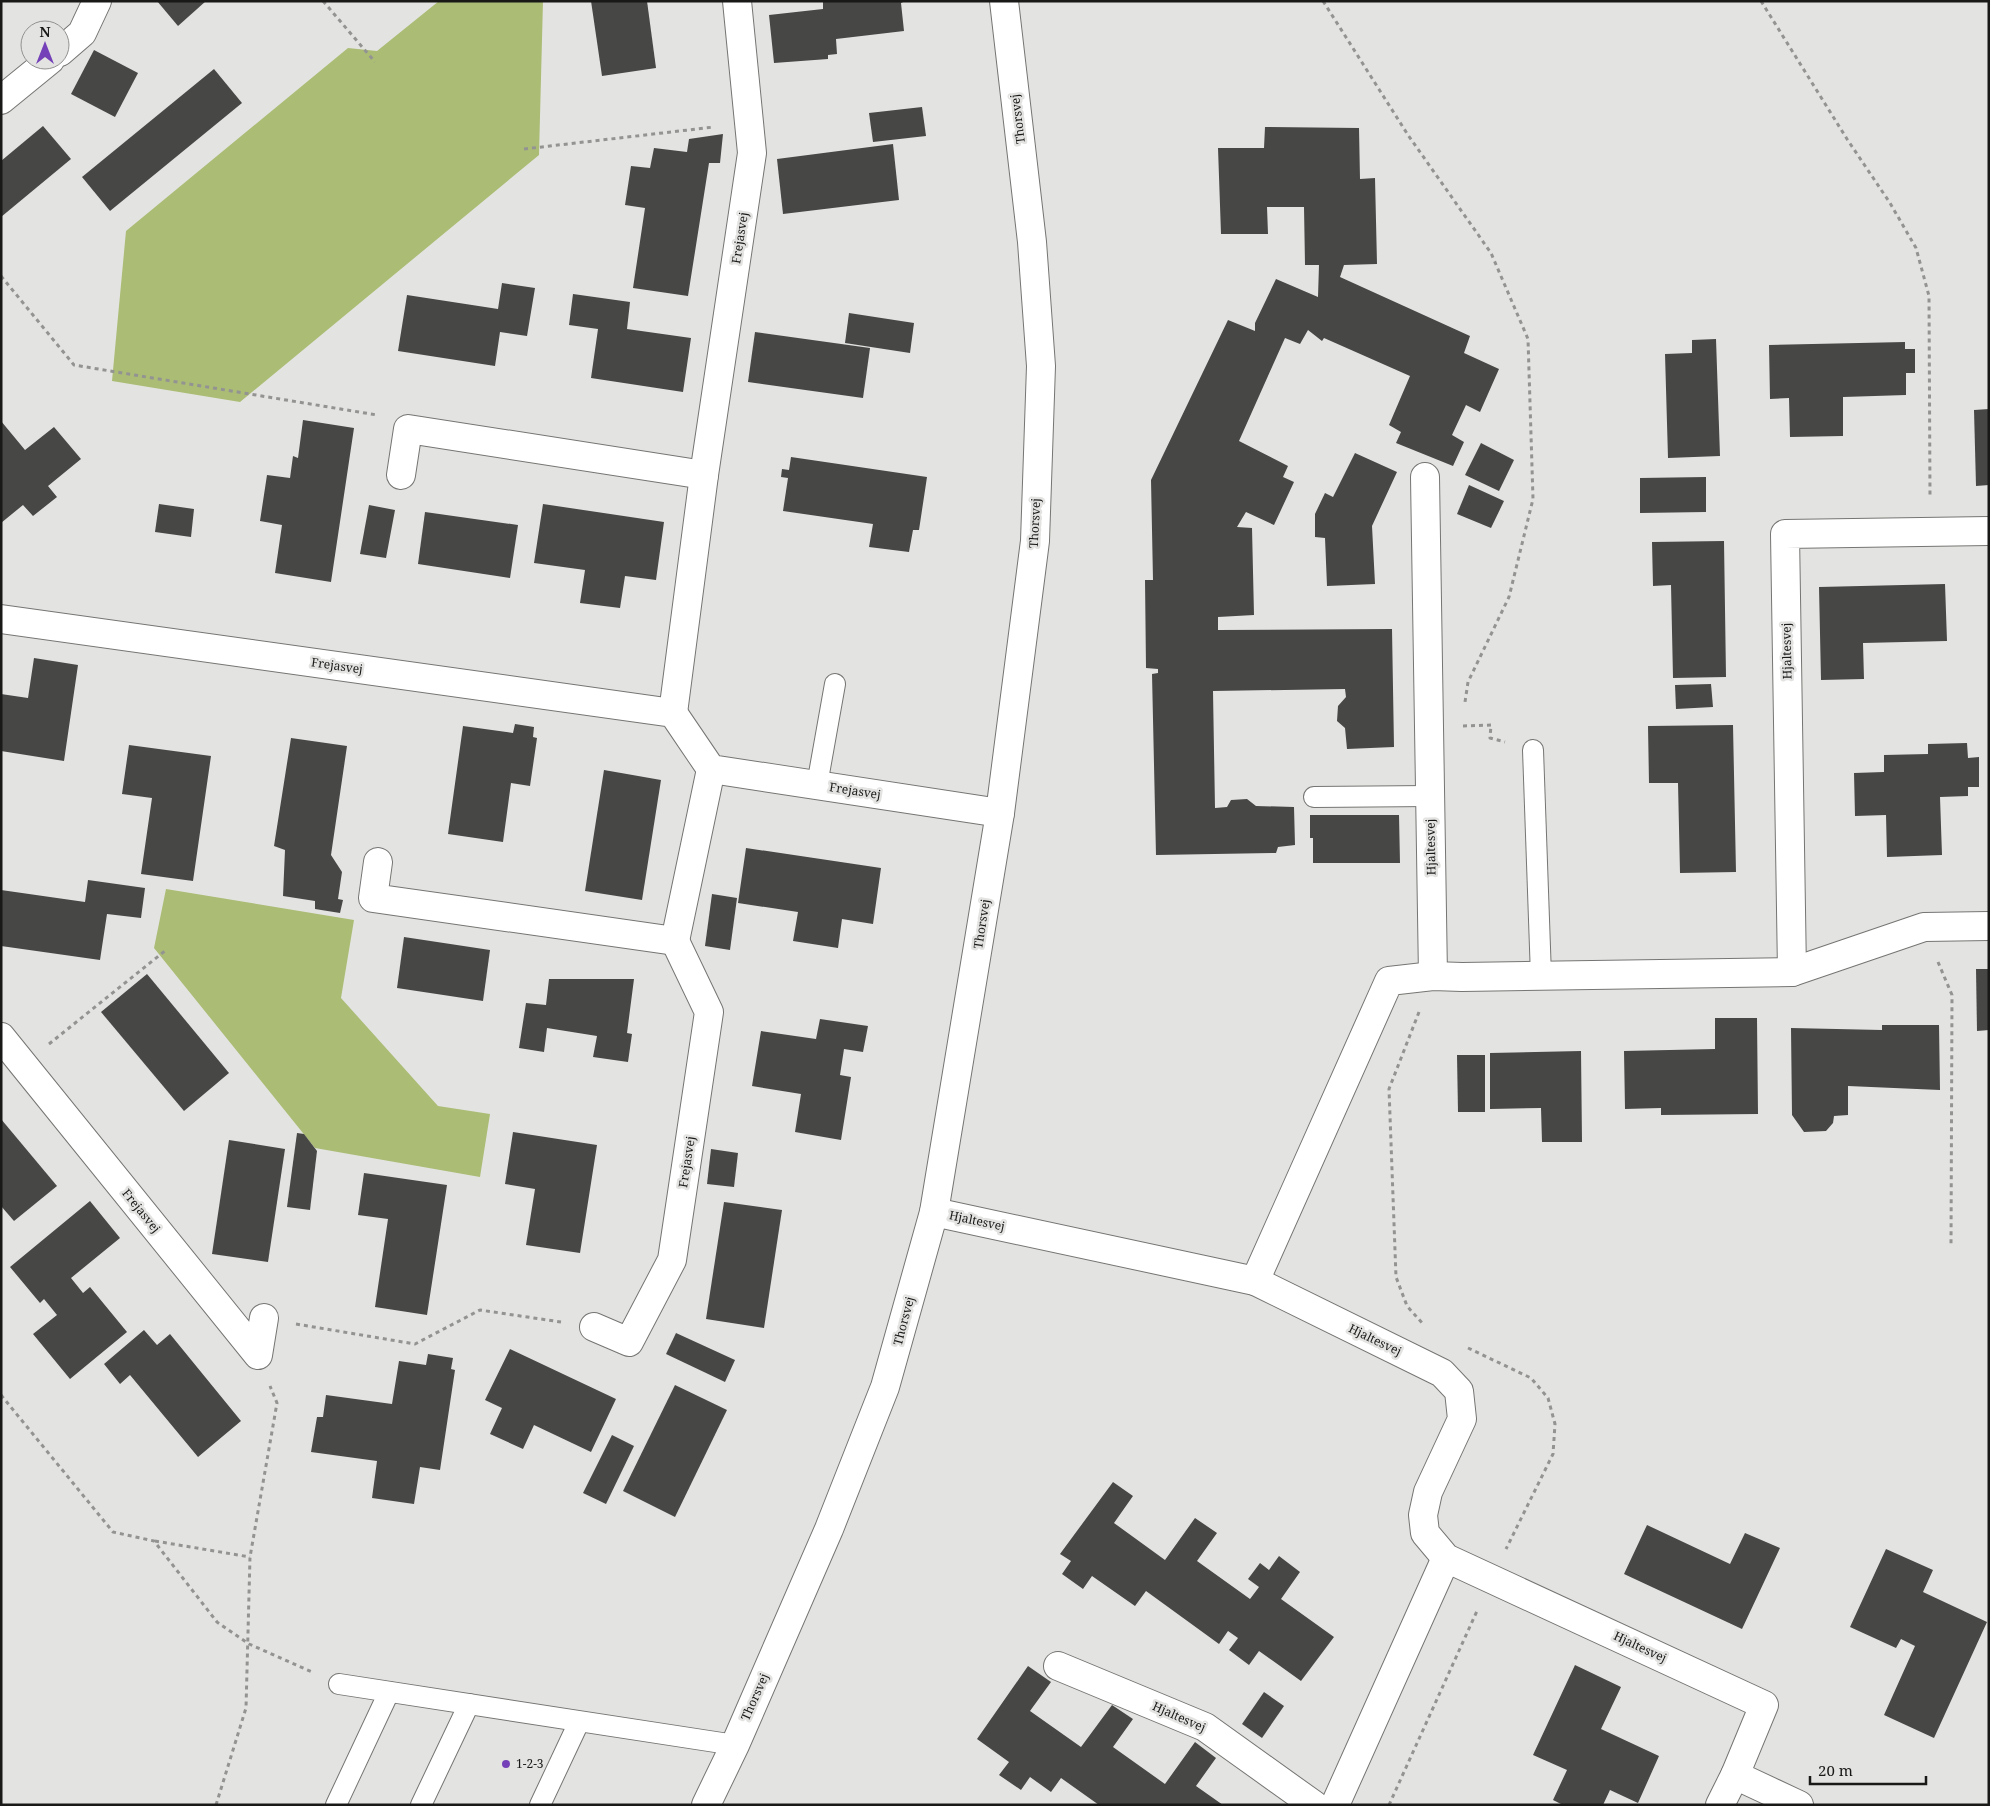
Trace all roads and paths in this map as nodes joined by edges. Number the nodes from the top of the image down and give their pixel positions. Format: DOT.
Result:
graph roads {
  1 [pos="97,1"];
  2 [pos="323,1"];
  3 [pos="737,1"];
  4 [pos="1004,1"];
  5 [pos="1323,1"];
  6 [pos="1762,1"];
  7 [pos="70,43"];
  8 [pos="375,62"];
  9 [pos="38,70"];
  10 [pos="1,100"];
  11 [pos="750,123"];
  12 [pos="524,149"];
  13 [pos="1,276"];
  14 [pos="408,429"];
  15 [pos="401,475"];
  16 [pos="704,475"];
  17 [pos="1426,477"];
  18 [pos="1989,531"];
  19 [pos="1930,532"];
  20 [pos="1,619"];
  21 [pos="835,684"];
  22 [pos="1464,708"];
  23 [pos="673,713"];
  24 [pos="1464,717"];
  25 [pos="1533,750"];
  26 [pos="711,769"];
  27 [pos="817,785"];
  28 [pos="1430,796"];
  29 [pos="1314,797"];
  30 [pos="1000,813"];
  31 [pos="378,862"];
  32 [pos="1989,926"];
  33 [pos="1924,927"];
  34 [pos="675,941"];
  35 [pos="166,950"];
  36 [pos="1792,972"];
  37 [pos="1433,976"];
  38 [pos="1541,976"];
  39 [pos="1,1038"];
  40 [pos="23,1064"];
  41 [pos="934,1212"];
  42 [pos="1951,1245"];
  43 [pos="1255,1281"];
  44 [pos="264,1318"];
  45 [pos="594,1327"];
  46 [pos="258,1355"];
  47 [pos="1,1395"];
  48 [pos="154,1541"];
  49 [pos="250,1557"];
  50 [pos="1446,1558"];
  51 [pos="249,1644"];
  52 [pos="1058,1666"];
  53 [pos="339,1684"];
  54 [pos="390,1692"];
  55 [pos="469,1704"];
  56 [pos="579,1722"];
  57 [pos="735,1745"];
  58 [pos="1736,1776"];
  59 [pos="216,1805"];
  60 [pos="336,1805"];
  61 [pos="421,1805"];
  62 [pos="540,1805"];
  63 [pos="706,1805"];
  64 [pos="1314,1805"];
  65 [pos="1335,1805"];
  66 [pos="1720,1805"];
  67 [pos="1799,1805"];
  1 -- 7 [label="street"];
  2 -- 8 [label="path"];
  3 -- 11 [label="street, Frejasvej"];
  4 -- 30 [label="street, Thorsvej"];
  5 -- 22 [label="path"];
  6 -- 19 [label="path"];
  9 -- 10 [label="street"];
  11 -- 12 [label="path"];
  11 -- 16 [label="street, Frejasvej"];
  13 -- 14 [label="path"];
  14 -- 15 [label="street"];
  14 -- 16 [label="street"];
  16 -- 23 [label="street, Frejasvej"];
  17 -- 28 [label="street, Hjaltesvej"];
  18 -- 19 [label="street, Hjaltesvej"];
  19 -- 36 [label="street, Hjaltesvej"];
  20 -- 23 [label="street, Frejasvej"];
  21 -- 27 [label="lane"];
  23 -- 26 [label="street"];
  24 -- 25 [label="path"];
  25 -- 38 [label="lane"];
  26 -- 27 [label="street, Frejasvej"];
  26 -- 34 [label="street"];
  27 -- 30 [label="street, Frejasvej"];
  28 -- 29 [label="lane"];
  28 -- 37 [label="street, Hjaltesvej"];
  30 -- 41 [label="street, Thorsvej"];
  31 -- 34 [label="street"];
  32 -- 33 [label="street"];
  33 -- 36 [label="street"];
  33 -- 42 [label="path"];
  34 -- 45 [label="street, Frejasvej"];
  35 -- 40 [label="path"];
  36 -- 38 [label="street"];
  37 -- 38 [label="street"];
  37 -- 43 [label="street"];
  39 -- 40 [label="street, Frejasvej"];
  40 -- 46 [label="street, Frejasvej"];
  41 -- 43 [label="street, Hjaltesvej"];
  41 -- 57 [label="street, Thorsvej"];
  43 -- 50 [label="street, Hjaltesvej"];
  44 -- 45 [label="path"];
  44 -- 46 [label="street"];
  46 -- 49 [label="path"];
  47 -- 48 [label="path"];
  48 -- 49 [label="path"];
  48 -- 51 [label="path"];
  49 -- 51 [label="path"];
  50 -- 58 [label="street, Hjaltesvej"];
  50 -- 65 [label="street"];
  51 -- 53 [label="path"];
  51 -- 59 [label="path"];
  52 -- 64 [label="street, Hjaltesvej"];
  53 -- 54 [label="lane"];
  54 -- 55 [label="lane"];
  54 -- 60 [label="lane"];
  55 -- 56 [label="lane"];
  55 -- 61 [label="lane"];
  56 -- 57 [label="lane"];
  56 -- 62 [label="lane"];
  57 -- 63 [label="street, Thorsvej"];
  58 -- 66 [label="street, Hjaltesvej"];
  58 -- 67 [label="street"];
}
